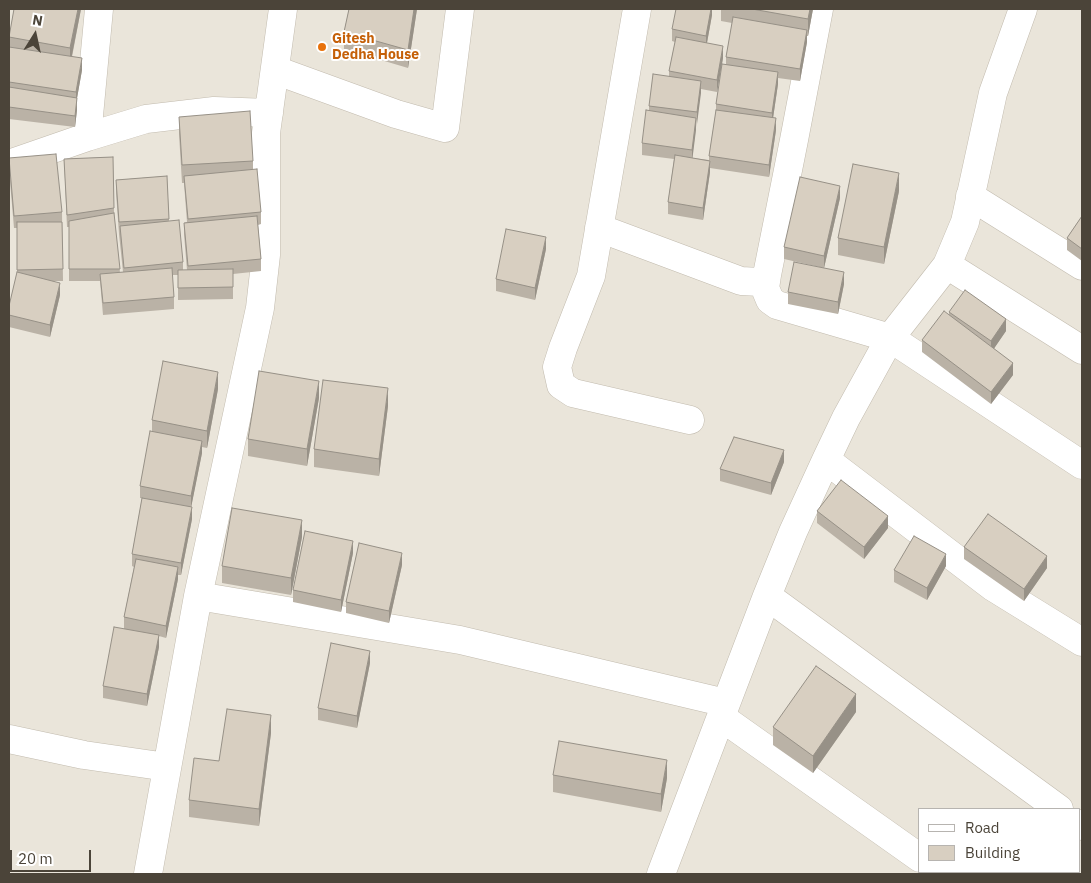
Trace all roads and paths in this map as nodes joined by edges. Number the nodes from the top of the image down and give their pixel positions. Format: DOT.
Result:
graph roads {
  1 [pos="99,9"];
  2 [pos="283,9"];
  3 [pos="460,9"];
  4 [pos="637,9"];
  5 [pos="819,9"];
  6 [pos="1023,9"];
  7 [pos="274,70"];
  8 [pos="269,112"];
  9 [pos="87,137"];
  10 [pos="9,164"];
  11 [pos="970,196"];
  12 [pos="599,228"];
  13 [pos="947,265"];
  14 [pos="1082,266"];
  15 [pos="765,288"];
  16 [pos="890,338"];
  17 [pos="1082,350"];
  18 [pos="690,420"];
  19 [pos="826,460"];
  20 [pos="1082,465"];
  21 [pos="198,596"];
  22 [pos="767,596"];
  23 [pos="1082,642"];
  24 [pos="723,710"];
  25 [pos="9,739"];
  26 [pos="167,767"];
  27 [pos="1058,808"];
  28 [pos="918,856"];
  29 [pos="148,874"];
  30 [pos="661,874"];
  1 -- 9 [label="street"];
  2 -- 7 [label="street"];
  3 -- 7 [label="street"];
  4 -- 12 [label="street"];
  5 -- 15 [label="street"];
  6 -- 11 [label="street"];
  7 -- 8 [label="street"];
  8 -- 9 [label="street"];
  8 -- 21 [label="street"];
  9 -- 10 [label="street"];
  11 -- 13 [label="street"];
  11 -- 14 [label="street"];
  12 -- 15 [label="street"];
  12 -- 18 [label="street"];
  13 -- 16 [label="street"];
  13 -- 17 [label="street"];
  15 -- 16 [label="street"];
  16 -- 19 [label="street"];
  16 -- 20 [label="street"];
  19 -- 22 [label="street"];
  19 -- 23 [label="street"];
  21 -- 24 [label="street"];
  21 -- 26 [label="street"];
  22 -- 24 [label="street"];
  22 -- 27 [label="street"];
  24 -- 28 [label="street"];
  24 -- 30 [label="street"];
  25 -- 26 [label="street"];
  26 -- 29 [label="street"];
}
